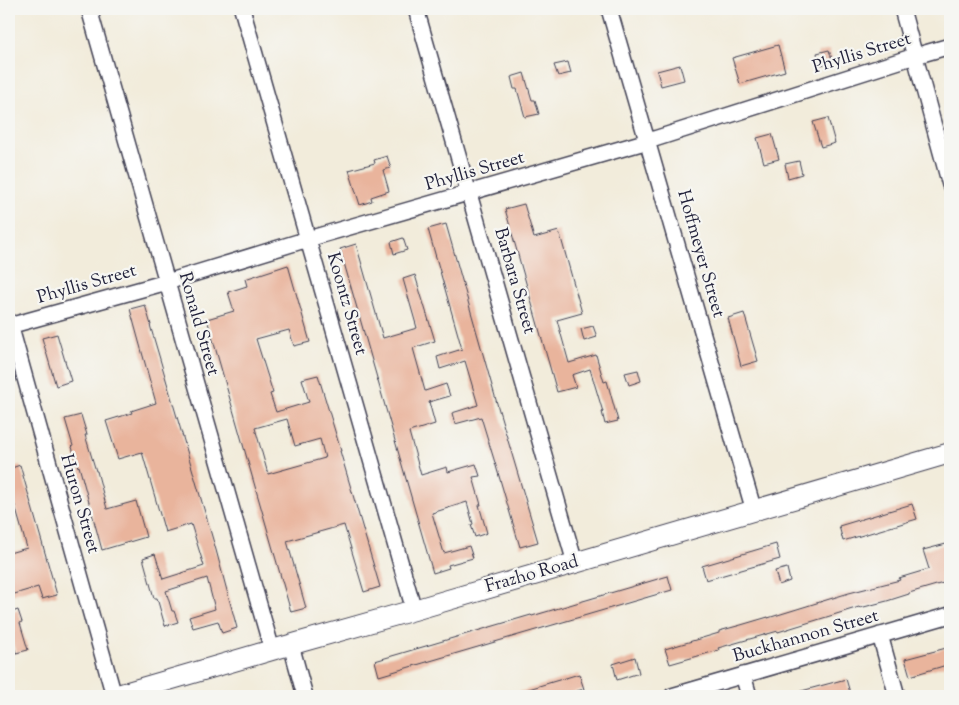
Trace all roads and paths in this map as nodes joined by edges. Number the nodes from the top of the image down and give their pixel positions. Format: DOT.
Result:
graph roads {
  1 [pos="88,9"];
  2 [pos="242,9"];
  3 [pos="416,9"];
  4 [pos="609,9"];
  5 [pos="902,9"];
  6 [pos="950,46"];
  7 [pos="915,56"];
  8 [pos="648,141"];
  9 [pos="950,185"];
  10 [pos="469,193"];
  11 [pos="308,239"];
  12 [pos="167,282"];
  13 [pos="9,324"];
  14 [pos="950,453"];
  15 [pos="754,511"];
  16 [pos="575,563"];
  17 [pos="414,610"];
  18 [pos="950,615"];
  19 [pos="880,635"];
  20 [pos="281,647"];
  21 [pos="743,675"];
  22 [pos="119,696"];
  23 [pos="305,696"];
  24 [pos="672,696"];
  25 [pos="749,696"];
  26 [pos="897,696"];
  1 -- 12 [label="street, Ronald Street"];
  2 -- 11 [label="street, Koontz Street"];
  3 -- 10 [label="street, Barbara Street"];
  4 -- 8 [label="street, Hoffmeyer Street"];
  5 -- 7 [label="street"];
  6 -- 7 [label="street, Phyllis Street"];
  7 -- 8 [label="street, Phyllis Street"];
  7 -- 9 [label="street"];
  8 -- 10 [label="street, Phyllis Street"];
  8 -- 15 [label="street, Hoffmeyer Street"];
  10 -- 11 [label="street, Phyllis Street"];
  10 -- 16 [label="street, Barbara Street"];
  11 -- 12 [label="street, Phyllis Street"];
  11 -- 17 [label="street, Koontz Street"];
  12 -- 13 [label="street, Phyllis Street"];
  12 -- 20 [label="street, Ronald Street"];
  13 -- 22 [label="street, Huron Street"];
  14 -- 15 [label="street, Frazho Road"];
  15 -- 16 [label="street, Frazho Road"];
  16 -- 17 [label="street, Frazho Road"];
  17 -- 20 [label="street, Frazho Road"];
  18 -- 19 [label="street, Buckhannon Street"];
  19 -- 21 [label="street, Buckhannon Street"];
  19 -- 26 [label="street"];
  20 -- 22 [label="street, Frazho Road"];
  20 -- 23 [label="street, Ronald Street"];
  21 -- 24 [label="street, Buckhannon Street"];
  21 -- 25 [label="street"];
}
